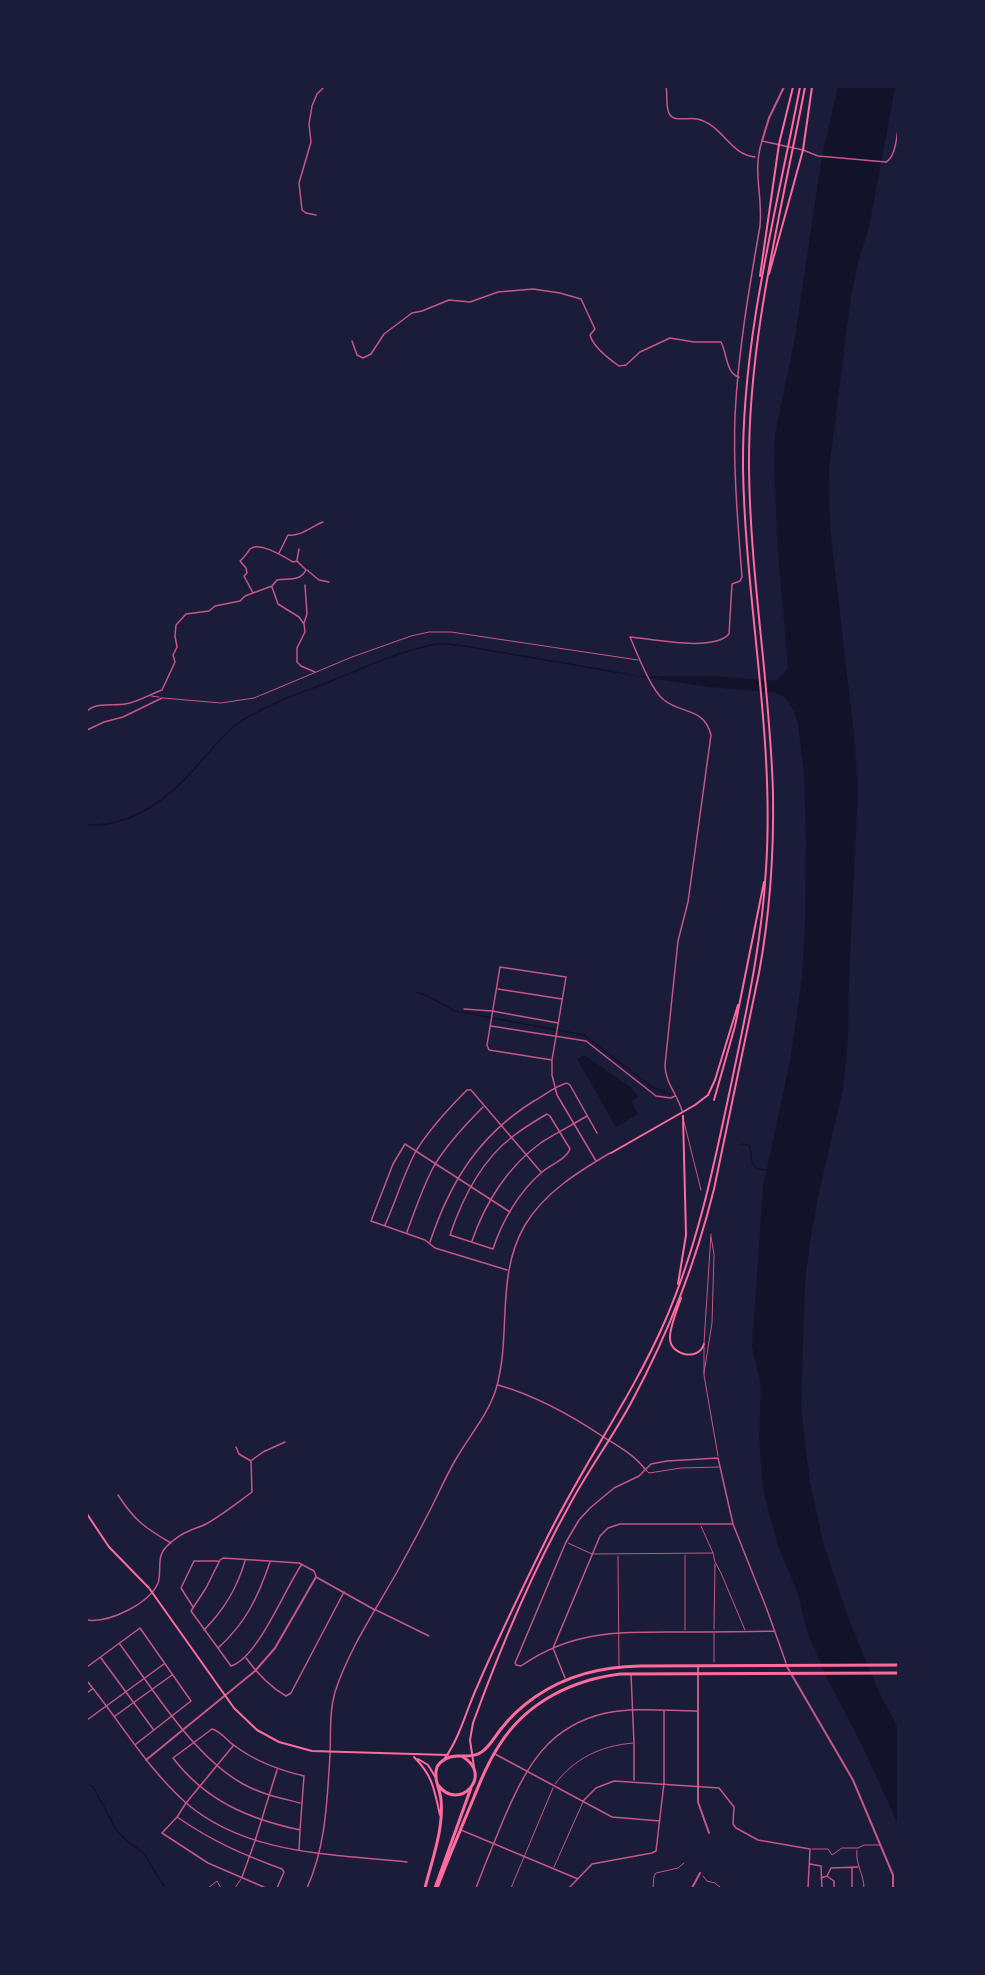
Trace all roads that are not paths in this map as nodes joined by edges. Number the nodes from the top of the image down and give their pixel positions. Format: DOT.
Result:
graph roads {
  1 [pos="324,87"];
  2 [pos="666,87"];
  3 [pos="784,87"];
  4 [pos="793,87"];
  5 [pos="800,87"];
  6 [pos="806,87"];
  7 [pos="812,87"];
  8 [pos="898,130"];
  9 [pos="762,141"];
  10 [pos="779,144"];
  11 [pos="803,150"];
  12 [pos="756,157"];
  13 [pos="316,215"];
  14 [pos="758,296"];
  15 [pos="763,297"];
  16 [pos="352,341"];
  17 [pos="739,377"];
  18 [pos="323,522"];
  19 [pos="299,549"];
  20 [pos="278,554"];
  21 [pos="297,561"];
  22 [pos="306,570"];
  23 [pos="329,582"];
  24 [pos="305,585"];
  25 [pos="272,586"];
  26 [pos="253,593"];
  27 [pos="304,624"];
  28 [pos="640,661"];
  29 [pos="315,672"];
  30 [pos="149,696"];
  31 [pos="162,698"];
  32 [pos="87,711"];
  33 [pos="87,730"];
  34 [pos="767,867"];
  35 [pos="743,988"];
  36 [pos="497,989"];
  37 [pos="562,999"];
  38 [pos="464,1009"];
  39 [pos="492,1013"];
  40 [pos="490,1024"];
  41 [pos="558,1024"];
  42 [pos="556,1036"];
  43 [pos="552,1060"];
  44 [pos="554,1089"];
  45 [pos="676,1096"];
  46 [pos="714,1100"];
  47 [pos="484,1106"];
  48 [pos="682,1114"];
  49 [pos="587,1115"];
  50 [pos="574,1124"];
  51 [pos="501,1125"];
  52 [pos="559,1132"];
  53 [pos="597,1133"];
  54 [pos="511,1137"];
  55 [pos="416,1152"];
  56 [pos="611,1153"];
  57 [pos="526,1155"];
  58 [pos="596,1162"];
  59 [pos="435,1164"];
  60 [pos="542,1172"];
  61 [pos="457,1178"];
  62 [pos="470,1186"];
  63 [pos="700,1190"];
  64 [pos="490,1198"];
  65 [pos="510,1212"];
  66 [pos="384,1226"];
  67 [pos="407,1233"];
  68 [pos="472,1242"];
  69 [pos="430,1243"];
  70 [pos="508,1270"];
  71 [pos="686,1282"];
  72 [pos="676,1294"];
  73 [pos="704,1344"];
  74 [pos="704,1375"];
  75 [pos="497,1385"];
  76 [pos="604,1437"];
  77 [pos="609,1440"];
  78 [pos="285,1443"];
  79 [pos="236,1447"];
  80 [pos="718,1458"];
  81 [pos="251,1461"];
  82 [pos="721,1467"];
  83 [pos="645,1469"];
  84 [pos="118,1495"];
  85 [pos="87,1514"];
  86 [pos="701,1524"];
  87 [pos="733,1524"];
  88 [pos="566,1542"];
  89 [pos="171,1543"];
  90 [pos="713,1553"];
  91 [pos="592,1554"];
  92 [pos="618,1554"];
  93 [pos="685,1554"];
  94 [pos="219,1560"];
  95 [pos="245,1560"];
  96 [pos="271,1561"];
  97 [pos="714,1562"];
  98 [pos="302,1564"];
  99 [pos="316,1577"];
  100 [pos="344,1592"];
  101 [pos="152,1593"];
  102 [pos="193,1607"];
  103 [pos="375,1610"];
  104 [pos="87,1620"];
  105 [pos="204,1630"];
  106 [pos="775,1631"];
  107 [pos="619,1632"];
  108 [pos="686,1632"];
  109 [pos="714,1632"];
  110 [pos="746,1632"];
  111 [pos="429,1636"];
  112 [pos="119,1643"];
  113 [pos="218,1648"];
  114 [pos="553,1648"];
  115 [pos="100,1657"];
  116 [pos="245,1657"];
  117 [pos="165,1664"];
  118 [pos="786,1664"];
  119 [pos="698,1665"];
  120 [pos="714,1665"];
  121 [pos="898,1665"];
  122 [pos="619,1666"];
  123 [pos="87,1667"];
  124 [pos="255,1671"];
  125 [pos="789,1672"];
  126 [pos="631,1673"];
  127 [pos="698,1673"];
  128 [pos="898,1673"];
  129 [pos="173,1675"];
  130 [pos="145,1678"];
  131 [pos="566,1679"];
  132 [pos="87,1681"];
  133 [pos="93,1689"];
  134 [pos="153,1689"];
  135 [pos="126,1692"];
  136 [pos="87,1693"];
  137 [pos="225,1696"];
  138 [pos="134,1703"];
  139 [pos="106,1706"];
  140 [pos="632,1710"];
  141 [pos="664,1710"];
  142 [pos="698,1711"];
  143 [pos="173,1715"];
  144 [pos="114,1716"];
  145 [pos="87,1720"];
  146 [pos="153,1730"];
  147 [pos="184,1730"];
  148 [pos="194,1743"];
  149 [pos="634,1743"];
  150 [pos="135,1745"];
  151 [pos="233,1745"];
  152 [pos="330,1753"];
  153 [pos="404,1754"];
  154 [pos="494,1754"];
  155 [pos="457,1756"];
  156 [pos="472,1756"];
  157 [pos="414,1757"];
  158 [pos="447,1757"];
  159 [pos="146,1760"];
  160 [pos="216,1766"];
  161 [pos="278,1769"];
  162 [pos="486,1769"];
  163 [pos="475,1770"];
  164 [pos="526,1771"];
  165 [pos="436,1779"];
  166 [pos="634,1781"];
  167 [pos="664,1783"];
  168 [pos="200,1785"];
  169 [pos="438,1785"];
  170 [pos="553,1786"];
  171 [pos="698,1786"];
  172 [pos="472,1787"];
  173 [pos="270,1795"];
  174 [pos="583,1802"];
  175 [pos="186,1803"];
  176 [pos="301,1803"];
  177 [pos="177,1817"];
  178 [pos="441,1819"];
  179 [pos="262,1821"];
  180 [pos="661,1821"];
  181 [pos="300,1830"];
  182 [pos="460,1830"];
  183 [pos="709,1833"];
  184 [pos="255,1841"];
  185 [pos="493,1844"];
  186 [pos="880,1845"];
  187 [pos="858,1848"];
  188 [pos="810,1849"];
  189 [pos="299,1850"];
  190 [pos="320,1853"];
  191 [pos="249,1857"];
  192 [pos="524,1857"];
  193 [pos="407,1862"];
  194 [pos="684,1863"];
  195 [pos="809,1864"];
  196 [pos="852,1867"];
  197 [pos="858,1867"];
  198 [pos="554,1869"];
  199 [pos="700,1873"];
  200 [pos="703,1876"];
  201 [pos="827,1876"];
  202 [pos="242,1877"];
  203 [pos="822,1878"];
  204 [pos="578,1879"];
  205 [pos="255,1883"];
  206 [pos="208,1888"];
  207 [pos="221,1888"];
  208 [pos="235,1888"];
  209 [pos="252,1888"];
  210 [pos="266,1888"];
  211 [pos="277,1888"];
  212 [pos="307,1888"];
  213 [pos="426,1888"];
  214 [pos="436,1888"];
  215 [pos="476,1888"];
  216 [pos="510,1888"];
  217 [pos="569,1888"];
  218 [pos="653,1888"];
  219 [pos="692,1888"];
  220 [pos="721,1888"];
  221 [pos="808,1888"];
  222 [pos="822,1888"];
  223 [pos="834,1888"];
  224 [pos="852,1888"];
  225 [pos="864,1888"];
  226 [pos="893,1888"];
  1 -- 13 [label="street"];
  2 -- 12 [label="street"];
  3 -- 9 [label="street"];
  4 -- 10 [label="main road"];
  5 -- 14 [label="main road"];
  6 -- 15 [label="main road"];
  7 -- 11 [label="main road"];
  8 -- 11 [label="street"];
  9 -- 10 [label="street"];
  9 -- 12 [label="street"];
  10 -- 11 [label="street"];
  10 -- 14 [label="main road"];
  11 -- 15 [label="main road"];
  12 -- 17 [label="street"];
  14 -- 34 [label="main road"];
  15 -- 71 [label="main road"];
  16 -- 17 [label="street"];
  17 -- 28 [label="street"];
  18 -- 20 [label="street"];
  19 -- 21 [label="street"];
  20 -- 21 [label="street"];
  20 -- 26 [label="street"];
  21 -- 22 [label="street"];
  22 -- 23 [label="street"];
  22 -- 25 [label="street"];
  24 -- 27 [label="street"];
  25 -- 26 [label="street"];
  25 -- 27 [label="street"];
  26 -- 30 [label="street"];
  27 -- 29 [label="street"];
  28 -- 29 [label="lane"];
  28 -- 45 [label="street"];
  29 -- 31 [label="lane"];
  30 -- 31 [label="lane"];
  30 -- 32 [label="street"];
  31 -- 33 [label="street"];
  34 -- 35 [label="main road"];
  34 -- 72 [label="main road"];
  35 -- 46 [label="main road"];
  35 -- 56 [label="main road"];
  36 -- 37 [label="street"];
  36 -- 37 [label="street"];
  36 -- 39 [label="street"];
  37 -- 41 [label="street"];
  38 -- 39 [label="street"];
  39 -- 40 [label="street"];
  39 -- 41 [label="street"];
  40 -- 42 [label="street"];
  40 -- 43 [label="street"];
  41 -- 42 [label="street"];
  42 -- 43 [label="street"];
  42 -- 45 [label="street"];
  43 -- 44 [label="street"];
  44 -- 49 [label="street"];
  44 -- 50 [label="street"];
  44 -- 51 [label="street"];
  45 -- 48 [label="street"];
  47 -- 51 [label="street"];
  47 -- 55 [label="street"];
  47 -- 59 [label="street"];
  48 -- 63 [label="lane"];
  48 -- 72 [label="main road"];
  49 -- 50 [label="street"];
  49 -- 53 [label="street"];
  50 -- 52 [label="street"];
  50 -- 58 [label="street"];
  51 -- 54 [label="street"];
  51 -- 61 [label="street"];
  52 -- 54 [label="street"];
  52 -- 57 [label="street"];
  52 -- 60 [label="street"];
  54 -- 57 [label="street"];
  54 -- 62 [label="street"];
  55 -- 59 [label="street"];
  55 -- 66 [label="street"];
  55 -- 66 [label="street"];
  56 -- 58 [label="street"];
  57 -- 60 [label="street"];
  57 -- 64 [label="street"];
  58 -- 70 [label="street"];
  59 -- 61 [label="street"];
  59 -- 67 [label="street"];
  60 -- 65 [label="street"];
  61 -- 62 [label="street"];
  61 -- 69 [label="street"];
  62 -- 64 [label="street"];
  62 -- 68 [label="street"];
  64 -- 65 [label="street"];
  64 -- 68 [label="street"];
  65 -- 68 [label="street"];
  66 -- 67 [label="street"];
  67 -- 69 [label="street"];
  69 -- 70 [label="street"];
  70 -- 75 [label="street"];
  71 -- 73 [label="main road"];
  71 -- 77 [label="main road"];
  72 -- 76 [label="main road"];
  73 -- 74 [label="lane"];
  73 -- 74 [label="lane"];
  74 -- 80 [label="lane"];
  75 -- 76 [label="street"];
  75 -- 103 [label="street"];
  76 -- 77 [label="street"];
  76 -- 158 [label="main road"];
  77 -- 83 [label="street"];
  77 -- 156 [label="main road"];
  78 -- 81 [label="street"];
  79 -- 81 [label="street"];
  80 -- 82 [label="street"];
  80 -- 83 [label="street"];
  81 -- 89 [label="street"];
  82 -- 83 [label="lane"];
  82 -- 87 [label="street"];
  83 -- 88 [label="street"];
  84 -- 89 [label="street"];
  85 -- 101 [label="main road"];
  86 -- 87 [label="street"];
  86 -- 90 [label="lane"];
  86 -- 91 [label="street"];
  87 -- 106 [label="street"];
  88 -- 91 [label="lane"];
  88 -- 114 [label="street"];
  89 -- 101 [label="street"];
  90 -- 93 [label="lane"];
  90 -- 97 [label="lane"];
  91 -- 92 [label="lane"];
  91 -- 114 [label="street"];
  92 -- 93 [label="lane"];
  92 -- 107 [label="lane"];
  93 -- 108 [label="lane"];
  94 -- 95 [label="street"];
  94 -- 102 [label="street"];
  94 -- 102 [label="street"];
  95 -- 96 [label="street"];
  95 -- 105 [label="street"];
  96 -- 98 [label="street"];
  96 -- 113 [label="street"];
  97 -- 109 [label="lane"];
  97 -- 110 [label="lane"];
  98 -- 99 [label="street"];
  98 -- 116 [label="street"];
  99 -- 100 [label="street"];
  99 -- 124 [label="street"];
  100 -- 103 [label="street"];
  100 -- 124 [label="street"];
  101 -- 104 [label="street"];
  101 -- 137 [label="main road"];
  102 -- 105 [label="street"];
  103 -- 111 [label="street"];
  103 -- 152 [label="street"];
  105 -- 113 [label="street"];
  106 -- 110 [label="street"];
  106 -- 118 [label="street"];
  107 -- 108 [label="street"];
  107 -- 114 [label="street"];
  107 -- 122 [label="lane"];
  108 -- 109 [label="street"];
  109 -- 110 [label="street"];
  109 -- 120 [label="lane"];
  112 -- 115 [label="street"];
  112 -- 117 [label="street"];
  112 -- 130 [label="street"];
  113 -- 116 [label="street"];
  114 -- 131 [label="street"];
  115 -- 123 [label="street"];
  115 -- 135 [label="street"];
  116 -- 124 [label="street"];
  117 -- 129 [label="street"];
  117 -- 130 [label="street"];
  118 -- 120 [label="main road"];
  118 -- 121 [label="main road"];
  118 -- 125 [label="street"];
  119 -- 120 [label="main road"];
  119 -- 122 [label="main road"];
  119 -- 127 [label="street"];
  122 -- 131 [label="main road"];
  124 -- 137 [label="street"];
  125 -- 127 [label="main road"];
  125 -- 128 [label="main road"];
  125 -- 186 [label="street"];
  126 -- 127 [label="main road"];
  126 -- 140 [label="street"];
  126 -- 154 [label="main road"];
  127 -- 142 [label="street"];
  129 -- 134 [label="street"];
  129 -- 143 [label="street"];
  130 -- 134 [label="street"];
  130 -- 135 [label="street"];
  131 -- 156 [label="main road"];
  132 -- 133 [label="street"];
  133 -- 136 [label="street"];
  133 -- 139 [label="street"];
  134 -- 138 [label="street"];
  134 -- 143 [label="street"];
  135 -- 138 [label="street"];
  135 -- 139 [label="street"];
  137 -- 147 [label="street"];
  137 -- 152 [label="main road"];
  138 -- 144 [label="street"];
  138 -- 146 [label="street"];
  139 -- 144 [label="street"];
  139 -- 145 [label="street"];
  140 -- 141 [label="street"];
  140 -- 149 [label="street"];
  140 -- 164 [label="street"];
  141 -- 142 [label="street"];
  141 -- 167 [label="street"];
  142 -- 171 [label="street"];
  143 -- 146 [label="street"];
  143 -- 147 [label="street"];
  144 -- 150 [label="street"];
  146 -- 150 [label="street"];
  147 -- 148 [label="street"];
  147 -- 159 [label="street"];
  148 -- 151 [label="street"];
  148 -- 160 [label="street"];
  148 -- 168 [label="street"];
  149 -- 166 [label="street"];
  149 -- 170 [label="lane"];
  150 -- 159 [label="street"];
  151 -- 160 [label="street"];
  151 -- 161 [label="street"];
  152 -- 153 [label="main road"];
  152 -- 190 [label="street"];
  153 -- 157 [label="main road"];
  153 -- 158 [label="main road"];
  154 -- 162 [label="main road"];
  154 -- 164 [label="street"];
  155 -- 156 [label="main road"];
  155 -- 158 [label="main road"];
  155 -- 163 [label="main road"];
  156 -- 163 [label="main road"];
  157 -- 165 [label="main road"];
  157 -- 178 [label="main road"];
  158 -- 165 [label="main road"];
  159 -- 175 [label="street"];
  160 -- 168 [label="street"];
  160 -- 173 [label="street"];
  161 -- 173 [label="street"];
  161 -- 176 [label="street"];
  162 -- 172 [label="main road"];
  162 -- 182 [label="main road"];
  163 -- 172 [label="main road"];
  164 -- 170 [label="street"];
  164 -- 185 [label="street"];
  165 -- 169 [label="main road"];
  166 -- 167 [label="street"];
  166 -- 174 [label="street"];
  167 -- 171 [label="street"];
  167 -- 180 [label="street"];
  168 -- 175 [label="street"];
  168 -- 179 [label="street"];
  169 -- 172 [label="main road"];
  169 -- 178 [label="main road"];
  170 -- 174 [label="street"];
  170 -- 192 [label="lane"];
  171 -- 183 [label="street"];
  171 -- 188 [label="street"];
  172 -- 214 [label="main road"];
  173 -- 176 [label="street"];
  173 -- 179 [label="street"];
  174 -- 180 [label="street"];
  174 -- 198 [label="lane"];
  175 -- 177 [label="street"];
  175 -- 184 [label="street"];
  176 -- 181 [label="street"];
  177 -- 191 [label="street"];
  177 -- 202 [label="street"];
  178 -- 213 [label="main road"];
  179 -- 181 [label="street"];
  179 -- 184 [label="street"];
  180 -- 204 [label="street"];
  181 -- 189 [label="street"];
  182 -- 185 [label="street"];
  182 -- 214 [label="main road"];
  184 -- 189 [label="street"];
  184 -- 191 [label="street"];
  185 -- 192 [label="street"];
  185 -- 215 [label="street"];
  186 -- 187 [label="lane"];
  186 -- 226 [label="street"];
  187 -- 188 [label="lane"];
  187 -- 197 [label="lane"];
  188 -- 195 [label="street"];
  189 -- 190 [label="street"];
  190 -- 193 [label="street"];
  190 -- 212 [label="street"];
  191 -- 202 [label="street"];
  191 -- 211 [label="street"];
  192 -- 198 [label="street"];
  192 -- 216 [label="lane"];
  194 -- 218 [label="lane"];
  195 -- 203 [label="street"];
  195 -- 221 [label="street"];
  196 -- 197 [label="street"];
  196 -- 201 [label="street"];
  196 -- 224 [label="street"];
  197 -- 225 [label="lane"];
  198 -- 204 [label="street"];
  199 -- 219 [label="street"];
  200 -- 220 [label="lane"];
  201 -- 203 [label="street"];
  201 -- 223 [label="street"];
  202 -- 205 [label="street"];
  202 -- 208 [label="lane"];
  203 -- 222 [label="street"];
  204 -- 217 [label="street"];
  205 -- 209 [label="street"];
  205 -- 210 [label="street"];
  206 -- 207 [label="lane"];
}
